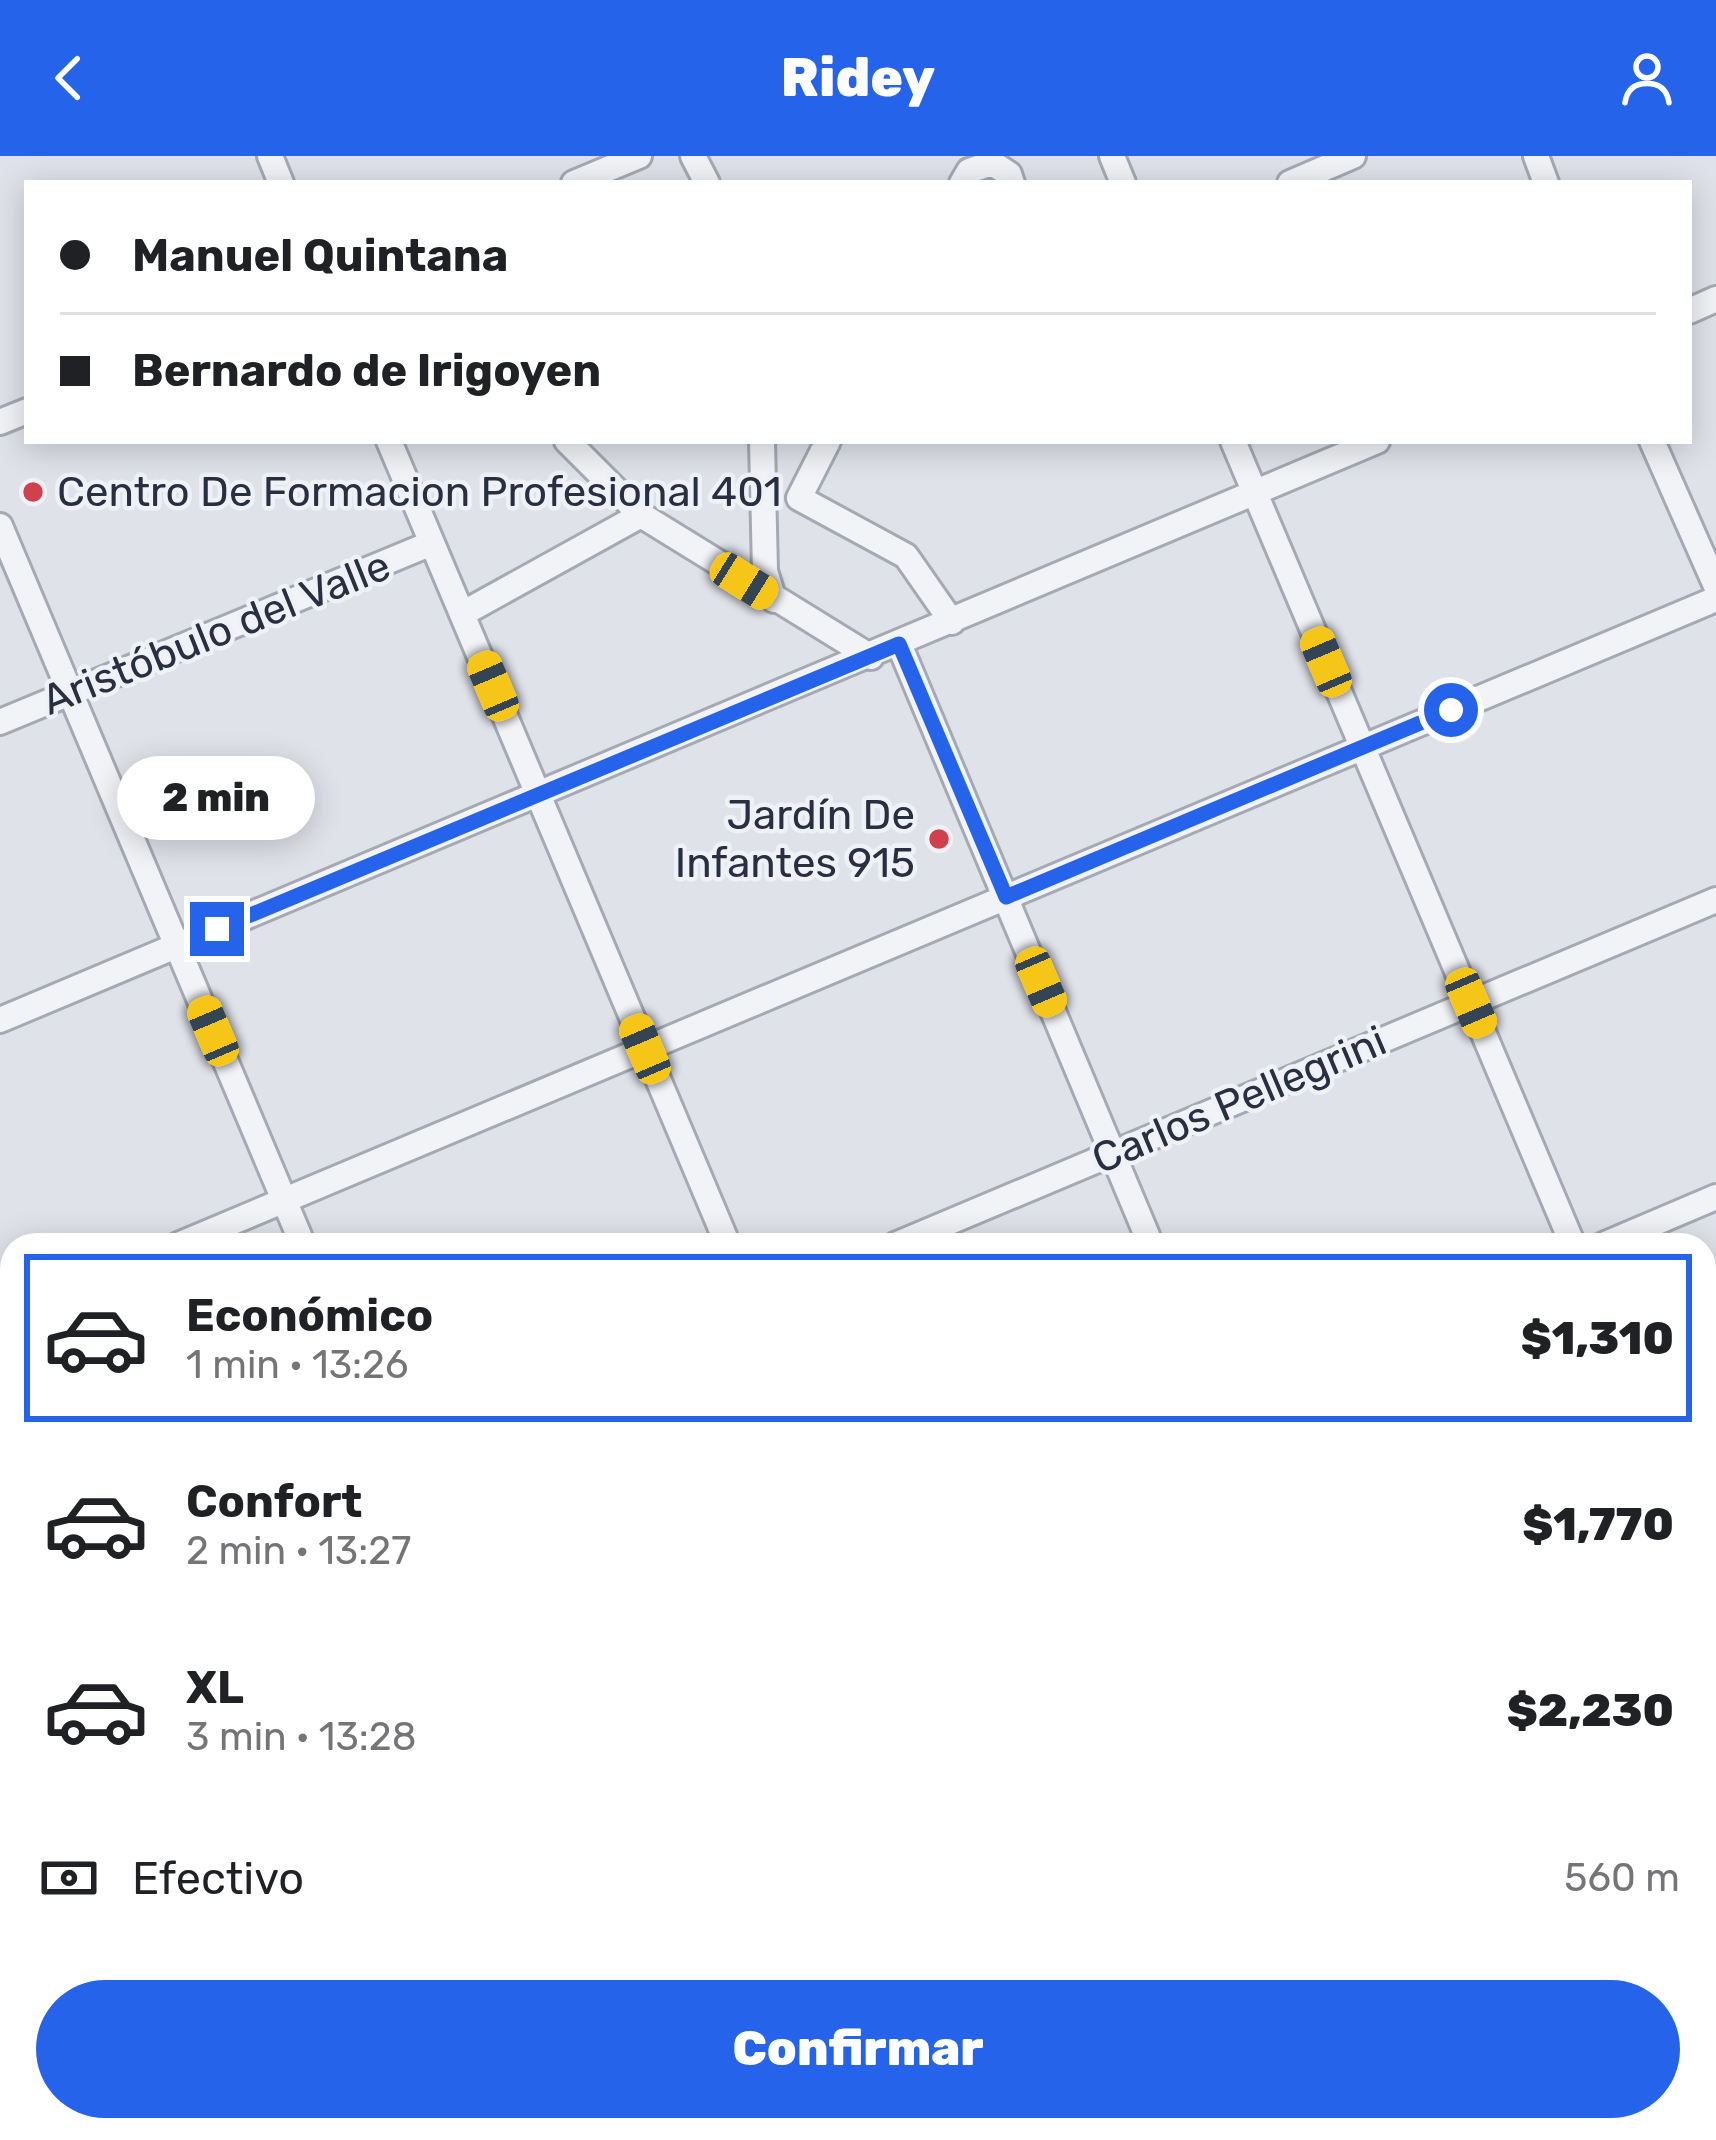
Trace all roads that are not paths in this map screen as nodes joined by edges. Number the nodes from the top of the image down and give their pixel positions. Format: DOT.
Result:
graph roads {
  1 [pos="639,156"];
  2 [pos="1353,156"];
  3 [pos="581,180"];
  4 [pos="964,180"];
  5 [pos="1011,180"];
  6 [pos="1297,180"];
  7 [pos="390,444"];
  8 [pos="571,444"];
  9 [pos="762,444"];
  10 [pos="826,444"];
  11 [pos="1234,444"];
  12 [pos="1370,444"];
  13 [pos="1653,444"];
  14 [pos="1254,492"];
  15 [pos="640,515"];
  16 [pos="0,526"];
  17 [pos="433,543"];
  18 [pos="1716,586"];
  19 [pos="1716,599"];
  20 [pos="774,600"];
  21 [pos="462,614"];
  22 [pos="952,622"];
  23 [pos="899,644"];
  24 [pos="871,656"];
  25 [pos="70,693"];
  26 [pos="0,722"];
  27 [pos="1362,747"];
  28 [pos="538,795"];
  29 [pos="1006,897"];
  30 [pos="1716,900"];
  31 [pos="177,946"];
  32 [pos="1471,1003"];
  33 [pos="0,1020"];
  34 [pos="645,1049"];
  35 [pos="1113,1153"];
  36 [pos="1716,1197"];
  37 [pos="284,1201"];
  38 [pos="207,1233"];
  39 [pos="298,1233"];
  40 [pos="723,1233"];
  41 [pos="923,1233"];
  42 [pos="1146,1233"];
  43 [pos="1568,1233"];
  44 [pos="1631,1233"];
  1 -- 3 [label="street"];
  2 -- 6 [label="street"];
  4 -- 5 [label="street"];
  7 -- 17 [label="street"];
  8 -- 15 [label="street"];
  9 -- 20 [label="street"];
  10 -- 22 [label="street"];
  11 -- 14 [label="street"];
  12 -- 14 [label="street"];
  13 -- 18 [label="street"];
  14 -- 22 [label="street"];
  14 -- 27 [label="street"];
  15 -- 20 [label="street"];
  15 -- 21 [label="street"];
  16 -- 25 [label="street"];
  17 -- 21 [label="street"];
  17 -- 25 [label="street, Aristóbulo del Valle"];
  19 -- 27 [label="street"];
  20 -- 24 [label="street"];
  21 -- 28 [label="street"];
  22 -- 23 [label="street"];
  23 -- 24 [label="street"];
  23 -- 29 [label="street"];
  24 -- 28 [label="street"];
  25 -- 26 [label="street, Aristóbulo del Valle"];
  25 -- 31 [label="street"];
  27 -- 29 [label="street"];
  27 -- 32 [label="street"];
  28 -- 31 [label="street"];
  28 -- 34 [label="street"];
  29 -- 34 [label="street"];
  29 -- 35 [label="street"];
  30 -- 32 [label="street, Carlos Pellegrini"];
  31 -- 33 [label="street"];
  31 -- 37 [label="street"];
  32 -- 35 [label="street, Carlos Pellegrini"];
  32 -- 43 [label="street"];
  34 -- 37 [label="street"];
  34 -- 40 [label="street"];
  35 -- 41 [label="street, Carlos Pellegrini"];
  35 -- 42 [label="street"];
  36 -- 44 [label="street"];
  37 -- 38 [label="street"];
  37 -- 39 [label="street"];
}
